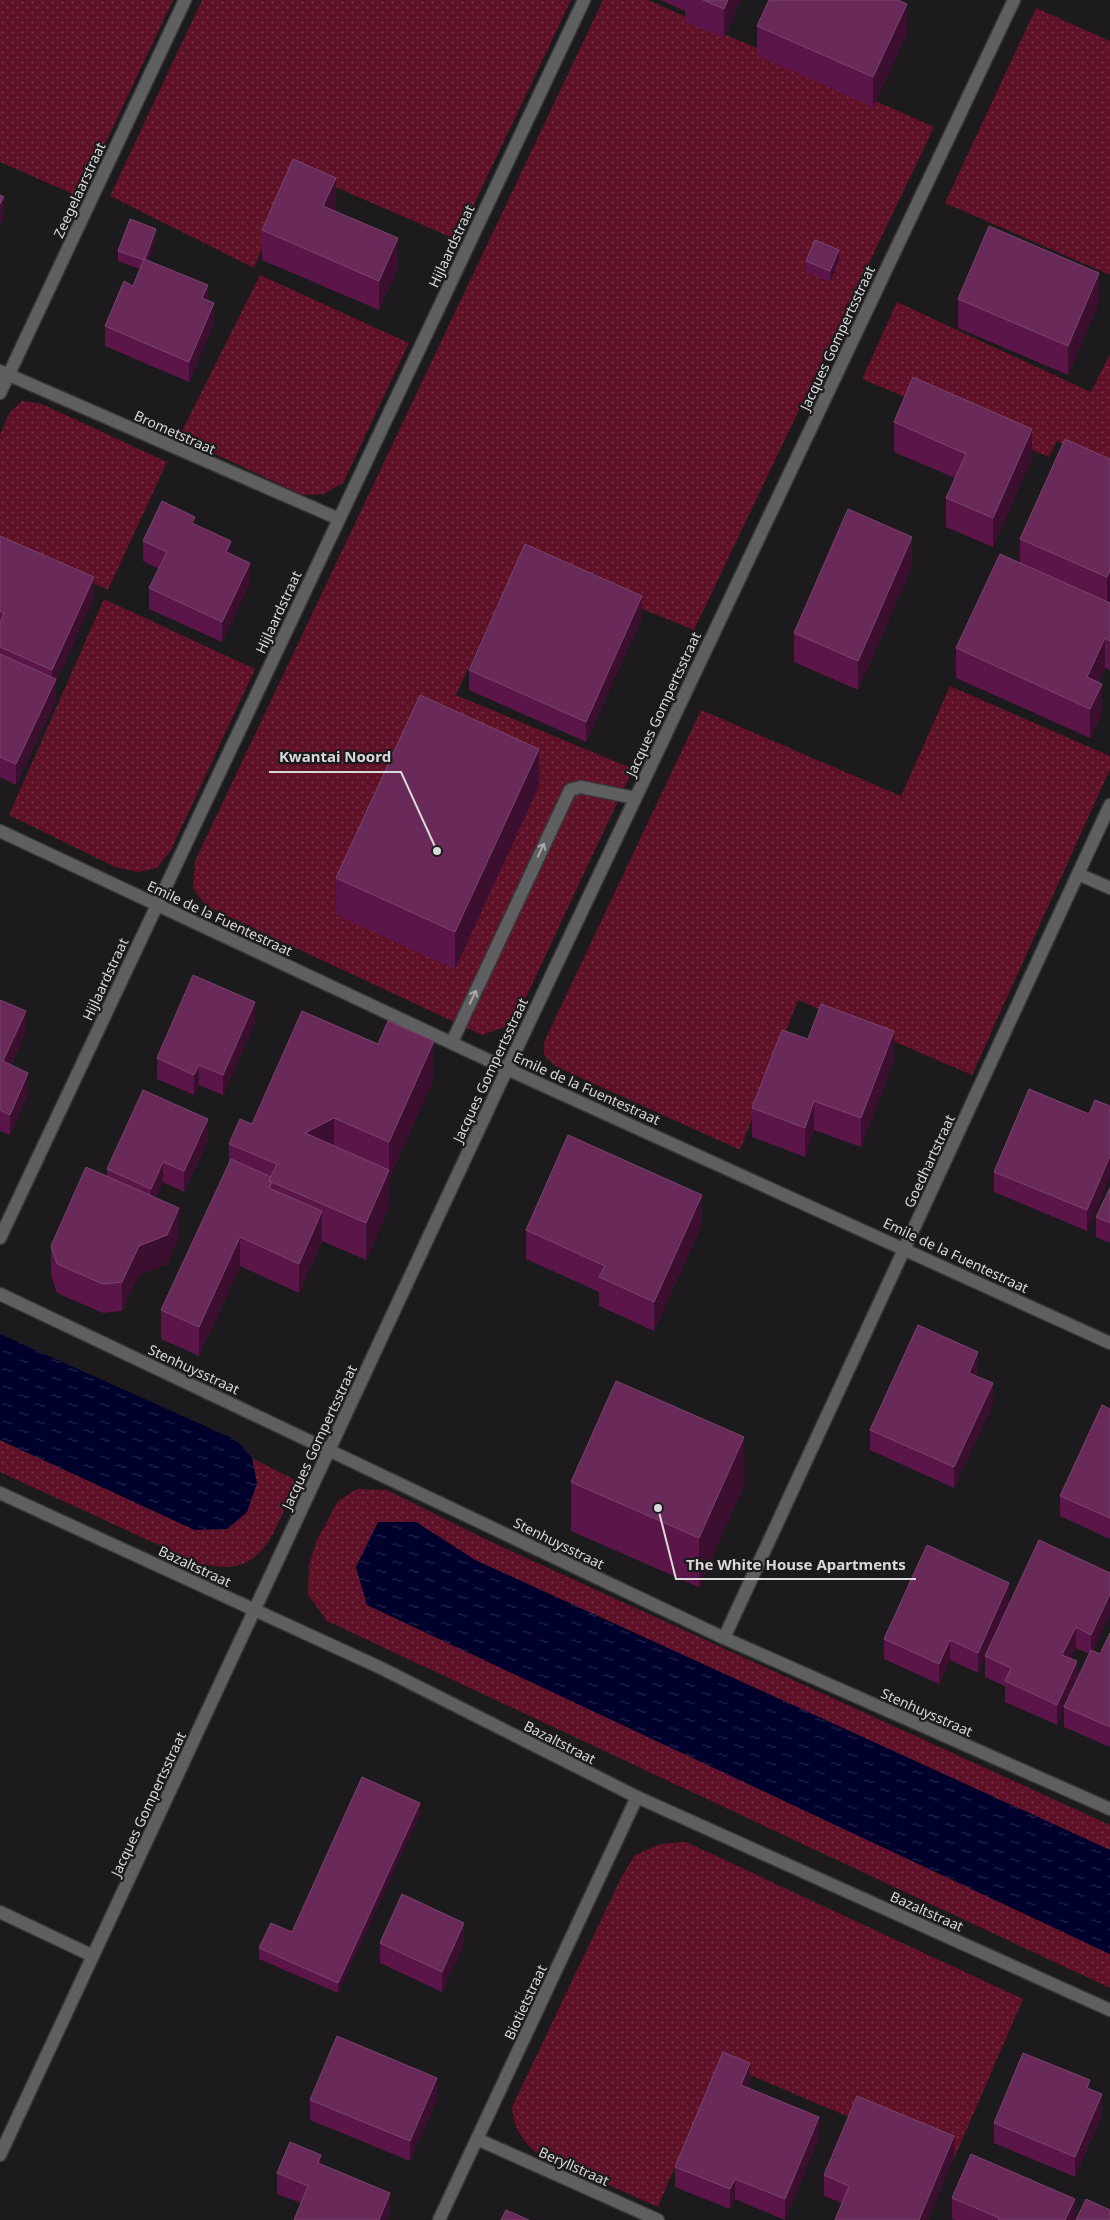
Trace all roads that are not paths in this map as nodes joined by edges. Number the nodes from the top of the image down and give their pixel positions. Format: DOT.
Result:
graph roads {
  1 [pos="185,0"];
  2 [pos="584,0"];
  3 [pos="1014,0"];
  4 [pos="4,373"];
  5 [pos="0,392"];
  6 [pos="339,519"];
  7 [pos="635,798"];
  8 [pos="1110,806"];
  9 [pos="0,831"];
  10 [pos="1078,874"];
  11 [pos="1110,888"];
  12 [pos="156,906"];
  13 [pos="452,1042"];
  14 [pos="507,1069"];
  15 [pos="0,1238"];
  16 [pos="905,1248"];
  17 [pos="0,1294"];
  18 [pos="1110,1343"];
  19 [pos="330,1450"];
  20 [pos="0,1493"];
  21 [pos="255,1610"];
  22 [pos="724,1638"];
  23 [pos="637,1797"];
  24 [pos="1110,1809"];
  25 [pos="0,1912"];
  26 [pos="93,1956"];
  27 [pos="1110,2010"];
  28 [pos="477,2139"];
  29 [pos="0,2155"];
  30 [pos="439,2220"];
  31 [pos="658,2220"];
  1 -- 4 [label="street, Zeegelaarstraat"];
  2 -- 6 [label="street, Hijlaardstraat"];
  3 -- 7 [label="street, Jacques Gompertsstraat"];
  4 -- 5 [label="street, Zeegelaarstraat"];
  4 -- 6 [label="street, Brometstraat"];
  6 -- 12 [label="street, Hijlaardstraat"];
  13 -- 7 [label="street, one-way"];
  7 -- 14 [label="street, Jacques Gompertsstraat"];
  8 -- 10 [label="street, Goedhartstraat"];
  9 -- 12 [label="street, Emile de la Fuentestraat"];
  10 -- 11 [label="street"];
  10 -- 16 [label="street, Goedhartstraat"];
  12 -- 13 [label="street, Emile de la Fuentestraat"];
  12 -- 15 [label="street, Hijlaardstraat"];
  13 -- 14 [label="street, Emile de la Fuentestraat"];
  14 -- 16 [label="street, Emile de la Fuentestraat"];
  14 -- 19 [label="street, Jacques Gompertsstraat"];
  16 -- 18 [label="street, Emile de la Fuentestraat"];
  16 -- 22 [label="street, Goedhartstraat"];
  17 -- 19 [label="street, Stenhuysstraat"];
  19 -- 21 [label="street, Jacques Gompertsstraat"];
  19 -- 22 [label="street, Stenhuysstraat"];
  20 -- 21 [label="street, Bazaltstraat"];
  21 -- 23 [label="street, Bazaltstraat"];
  21 -- 26 [label="street, Jacques Gompertsstraat"];
  22 -- 24 [label="street, Stenhuysstraat"];
  23 -- 27 [label="street, Bazaltstraat"];
  23 -- 28 [label="street, Biotietstraat"];
  25 -- 26 [label="street"];
  26 -- 29 [label="street, Jacques Gompertsstraat"];
  28 -- 30 [label="street, Biotietstraat"];
  28 -- 31 [label="street, Beryllstraat"];
}
